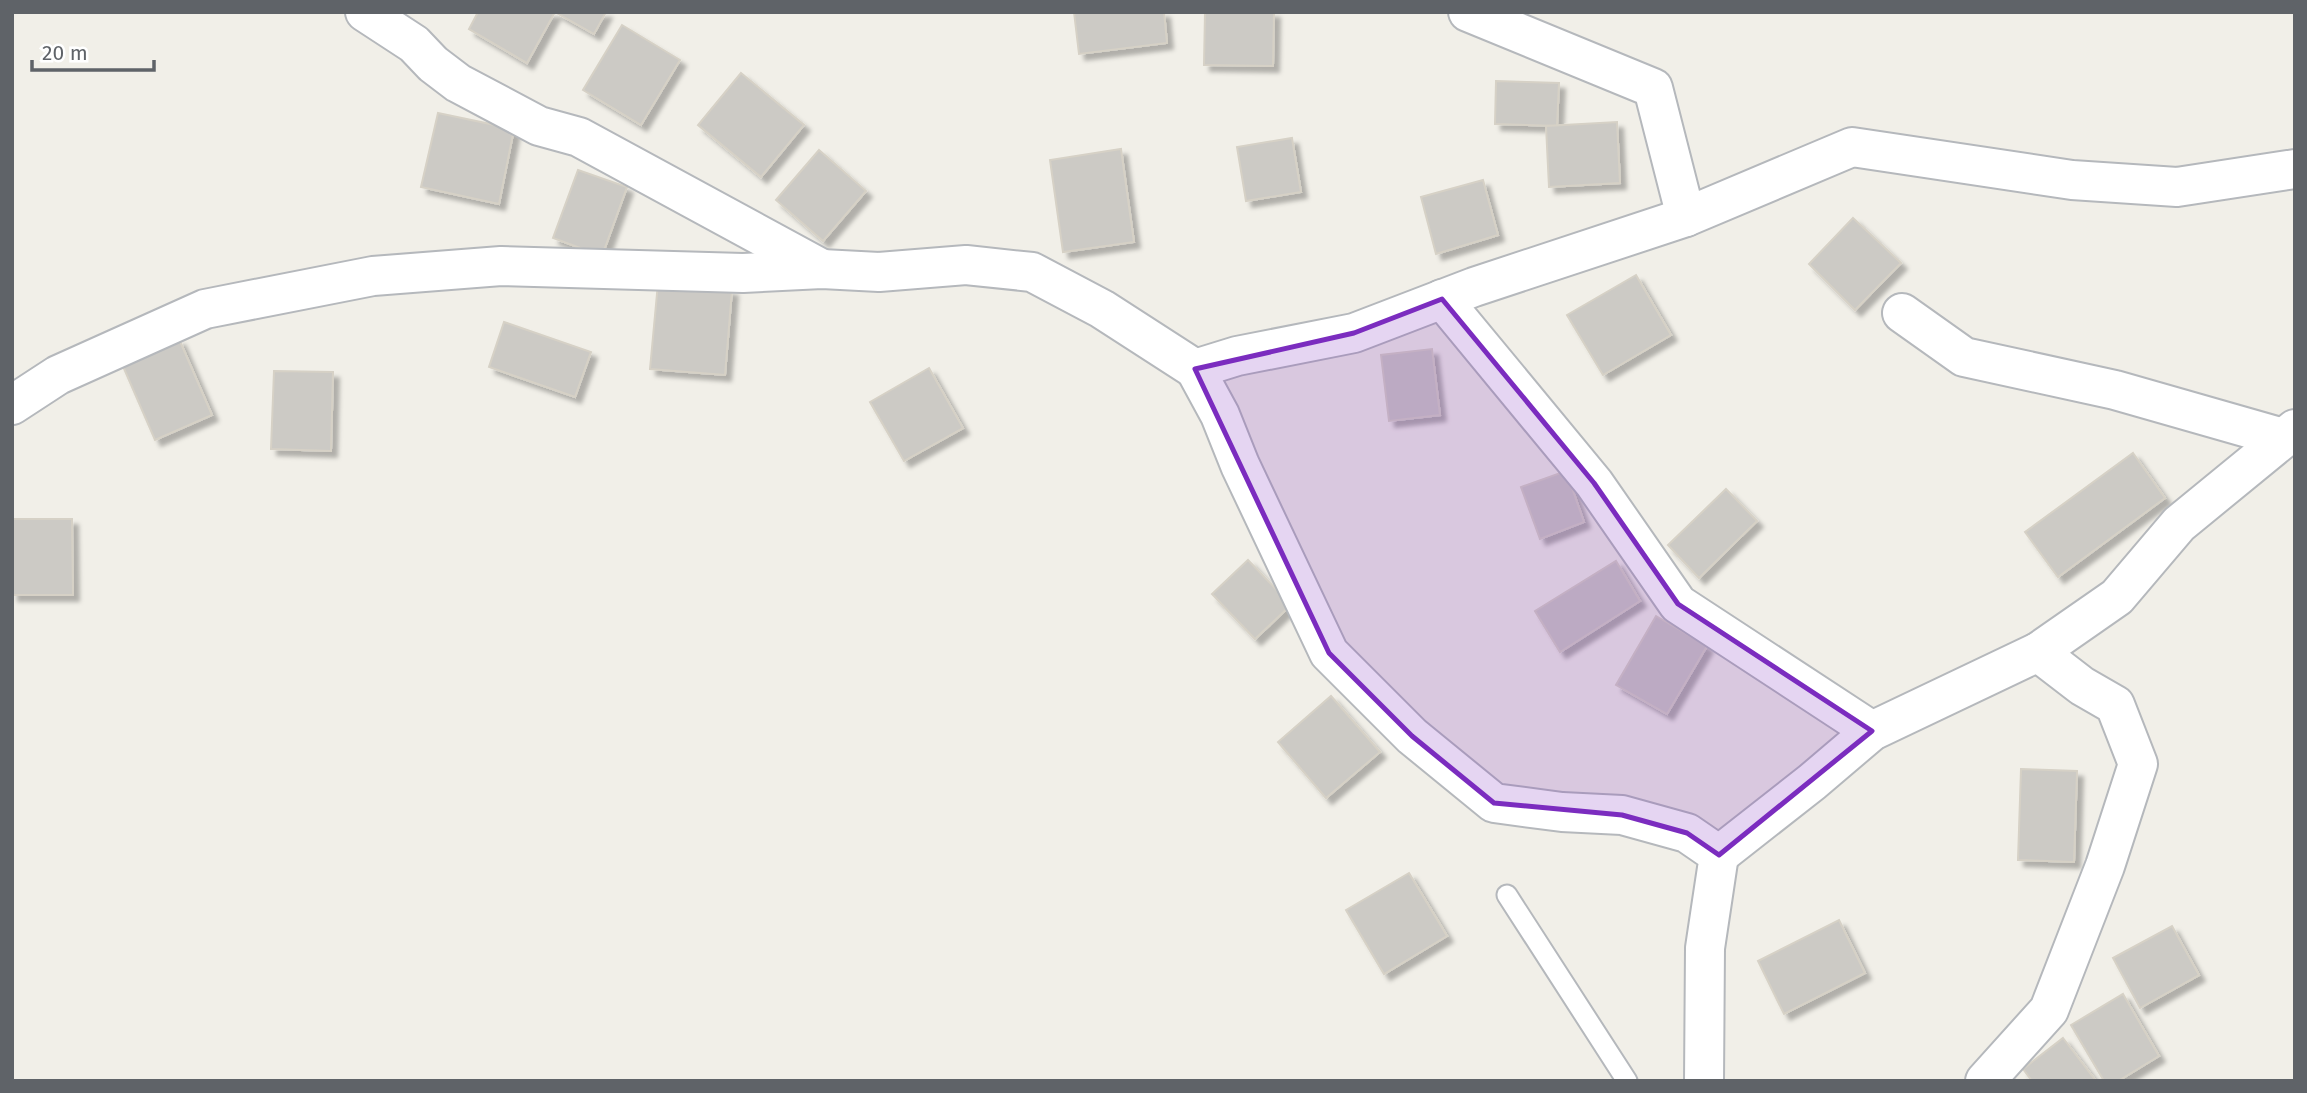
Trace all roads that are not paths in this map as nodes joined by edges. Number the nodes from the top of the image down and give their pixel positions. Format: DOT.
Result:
graph roads {
  1 [pos="365,12"];
  2 [pos="1468,12"];
  3 [pos="408,28"];
  4 [pos="2295,169"];
  5 [pos="1686,217"];
  6 [pos="822,269"];
  7 [pos="1442,299"];
  8 [pos="1902,313"];
  9 [pos="1195,369"];
  10 [pos="12,405"];
  11 [pos="2289,434"];
  12 [pos="2038,652"];
  13 [pos="1872,731"];
  14 [pos="1719,855"];
  15 [pos="1507,895"];
  16 [pos="1627,1081"];
  17 [pos="1704,1081"];
  18 [pos="1985,1081"];
  1 -- 3 [label="street"];
  2 -- 5 [label="street"];
  3 -- 6 [label="street"];
  4 -- 5 [label="street"];
  5 -- 7 [label="street"];
  6 -- 9 [label="street"];
  6 -- 10 [label="street"];
  7 -- 9 [label="street"];
  7 -- 13 [label="street"];
  8 -- 11 [label="street"];
  9 -- 14 [label="street"];
  11 -- 12 [label="street"];
  12 -- 13 [label="street"];
  12 -- 18 [label="street"];
  13 -- 14 [label="street"];
  14 -- 17 [label="street"];
  15 -- 16 [label="lane"];
}
